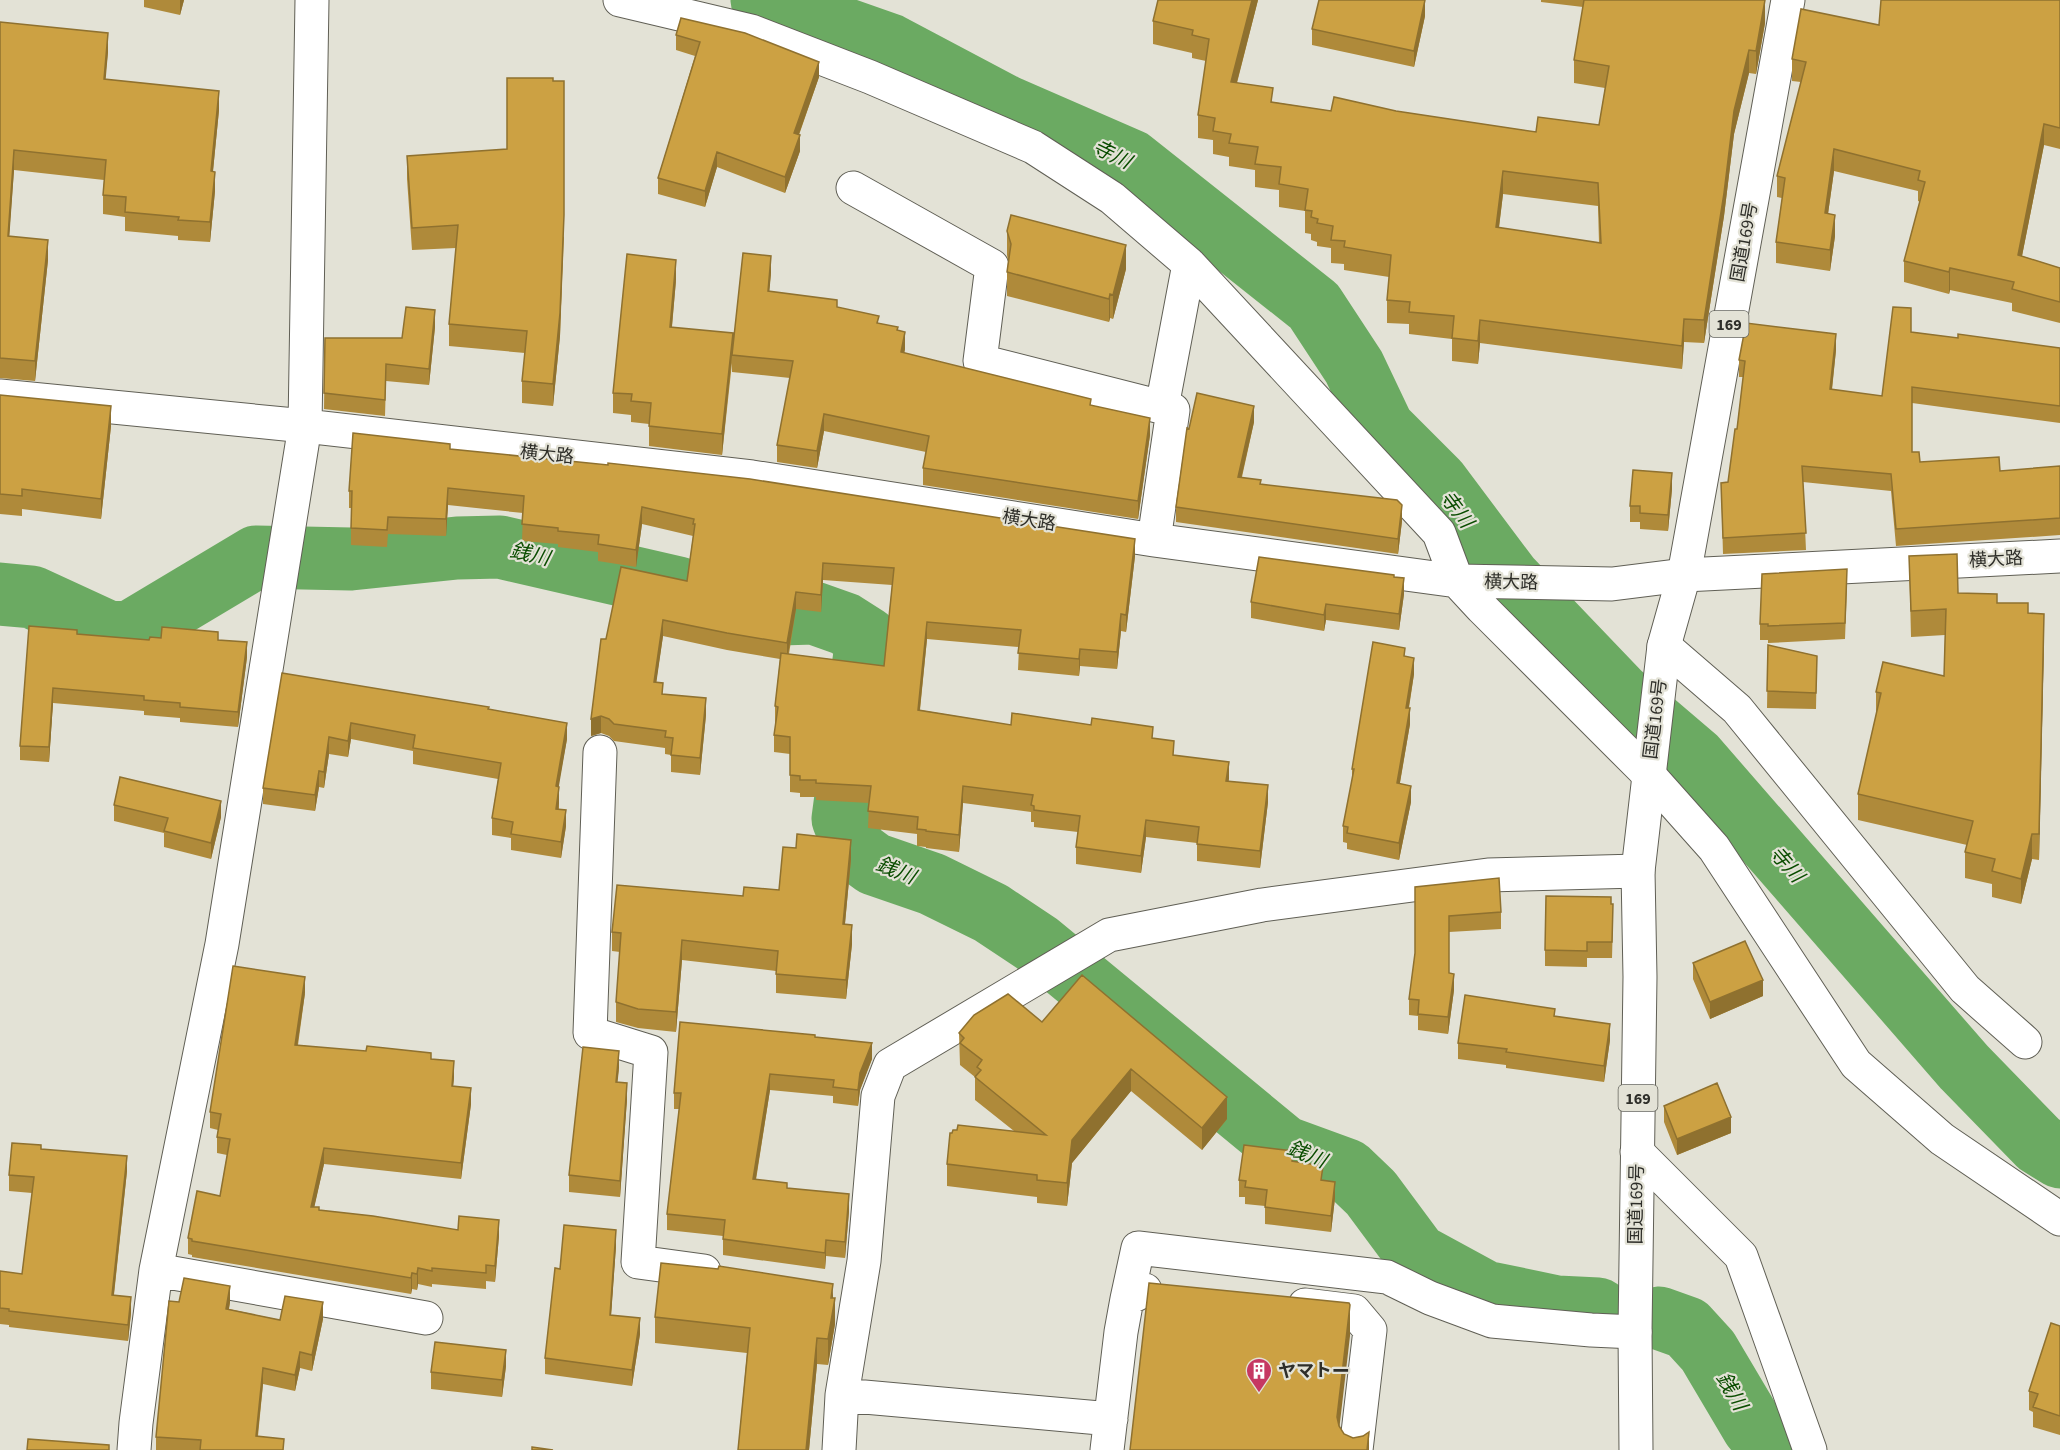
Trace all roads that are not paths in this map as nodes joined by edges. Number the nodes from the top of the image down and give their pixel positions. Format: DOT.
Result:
graph roads {
  1 [pos="312,0"];
  2 [pos="620,0"];
  3 [pos="1788,0"];
  4 [pos="853,188"];
  5 [pos="1189,264"];
  6 [pos="0,396"];
  7 [pos="1162,407"];
  8 [pos="305,426"];
  9 [pos="1154,540"];
  10 [pos="2060,556"];
  11 [pos="1684,575"];
  12 [pos="1466,581"];
  13 [pos="1664,646"];
  14 [pos="600,752"];
  15 [pos="1650,761"];
  16 [pos="1638,871"];
  17 [pos="2025,1042"];
  18 [pos="1637,1152"];
  19 [pos="2060,1219"];
  20 [pos="156,1270"];
  21 [pos="731,1275"];
  22 [pos="824,1288"];
  23 [pos="1174,1289"];
  24 [pos="859,1293"];
  25 [pos="1127,1299"];
  26 [pos="1275,1302"];
  27 [pos="426,1318"];
  28 [pos="1635,1332"];
  29 [pos="842,1395"];
  30 [pos="1109,1434"];
  31 [pos="134,1450"];
  32 [pos="838,1450"];
  33 [pos="1356,1450"];
  34 [pos="1636,1450"];
  35 [pos="1810,1450"];
  1 -- 8 [label="main road"];
  2 -- 5 [label="main road"];
  3 -- 11 [label="main road, 国道169号 / 169"];
  4 -- 7 [label="main road"];
  5 -- 7 [label="main road"];
  5 -- 12 [label="main road"];
  6 -- 8 [label="main road, 横大路"];
  7 -- 9 [label="main road"];
  8 -- 9 [label="main road, 横大路"];
  8 -- 20 [label="main road"];
  9 -- 12 [label="main road, 横大路"];
  10 -- 11 [label="main road, 横大路"];
  11 -- 12 [label="main road, 横大路"];
  11 -- 13 [label="main road, 国道169号 / 169"];
  12 -- 15 [label="main road"];
  13 -- 15 [label="main road, 国道169号 / 169"];
  13 -- 17 [label="main road"];
  14 -- 21 [label="main road"];
  15 -- 16 [label="main road, 国道169号 / 169"];
  15 -- 19 [label="main road"];
  16 -- 18 [label="main road, 国道169号 / 169"];
  16 -- 24 [label="main road"];
  18 -- 28 [label="main road, 国道169号 / 169"];
  18 -- 35 [label="main road"];
  20 -- 27 [label="main road"];
  20 -- 31 [label="main road"];
  22 -- 24 [label="main road"];
  23 -- 25 [label="main road"];
  24 -- 29 [label="main road"];
  25 -- 28 [label="main road"];
  25 -- 30 [label="main road"];
  26 -- 33 [label="main road"];
  28 -- 34 [label="main road, 国道169号 / 169"];
  29 -- 30 [label="main road"];
  29 -- 32 [label="main road"];
}
